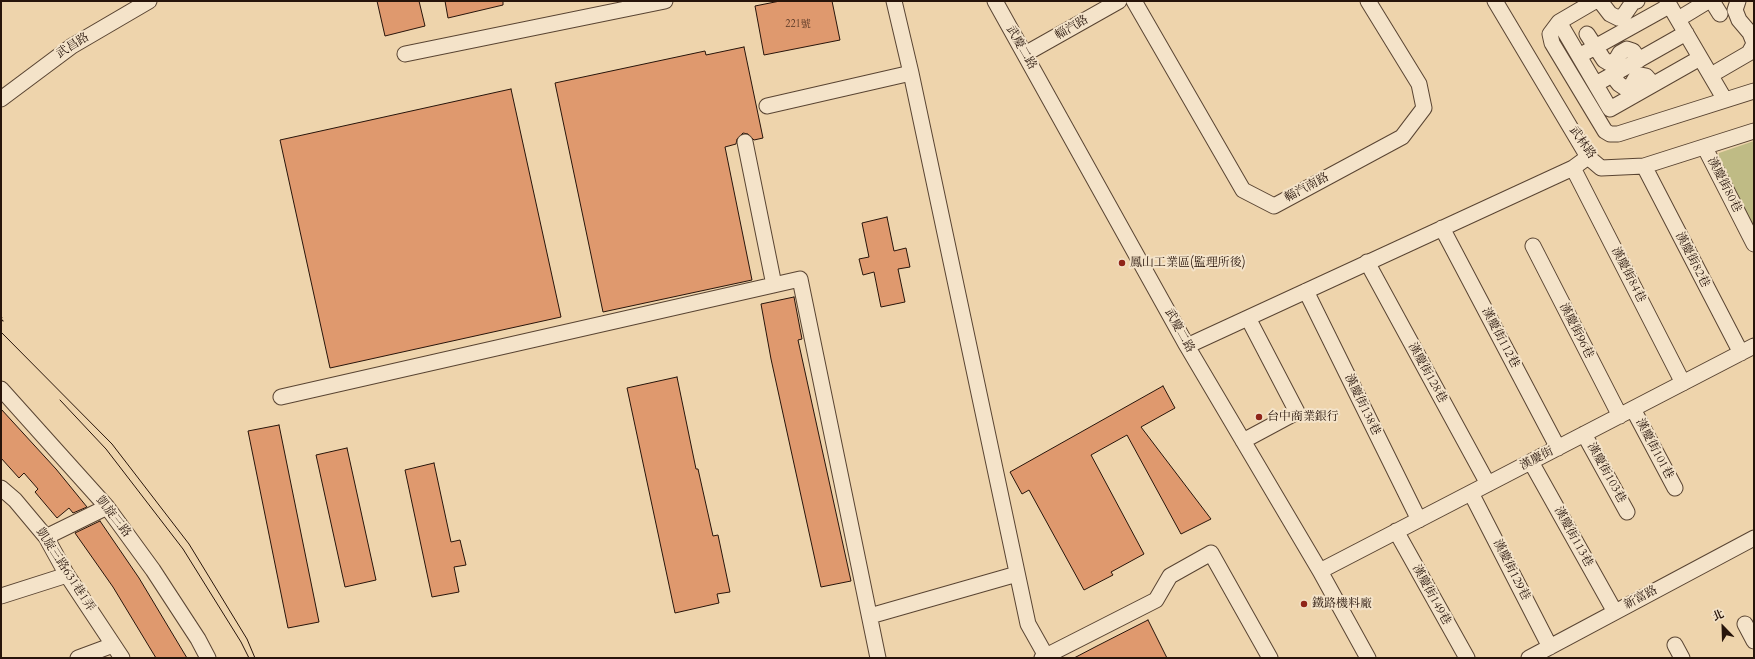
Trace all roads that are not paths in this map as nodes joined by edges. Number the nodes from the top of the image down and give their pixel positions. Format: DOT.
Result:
graph roads {
  1 [pos="149,1"];
  2 [pos="665,1"];
  3 [pos="894,1"];
  4 [pos="995,1"];
  5 [pos="1118,1"];
  6 [pos="1134,1"];
  7 [pos="1368,1"];
  8 [pos="1495,1"];
  9 [pos="1595,1"];
  10 [pos="1600,1"];
  11 [pos="1639,1"];
  12 [pos="1708,1"];
  13 [pos="1738,1"];
  14 [pos="1671,2"];
  15 [pos="1655,14"];
  16 [pos="1685,15"];
  17 [pos="1559,22"];
  18 [pos="1686,33"];
  19 [pos="1587,34"];
  20 [pos="1754,44"];
  21 [pos="1596,47"];
  22 [pos="405,54"];
  23 [pos="1025,54"];
  24 [pos="1579,56"];
  25 [pos="1700,58"];
  26 [pos="1639,60"];
  27 [pos="1718,72"];
  28 [pos="911,74"];
  29 [pos="1612,75"];
  30 [pos="1596,84"];
  31 [pos="1653,84"];
  32 [pos="1754,91"];
  33 [pos="1,99"];
  34 [pos="1729,99"];
  35 [pos="767,106"];
  36 [pos="1754,131"];
  37 [pos="745,142"];
  38 [pos="1705,148"];
  39 [pos="1588,157"];
  40 [pos="1644,166"];
  41 [pos="1573,168"];
  42 [pos="1442,228"];
  43 [pos="1754,244"];
  44 [pos="1533,246"];
  45 [pos="1366,262"];
  46 [pos="774,285"];
  47 [pos="1306,291"];
  48 [pos="1248,318"];
  49 [pos="1187,346"];
  50 [pos="1754,346"];
  51 [pos="1741,353"];
  52 [pos="1683,383"];
  53 [pos="1,389"];
  54 [pos="281,397"];
  55 [pos="1633,409"];
  56 [pos="1620,416"];
  57 [pos="1584,434"];
  58 [pos="1243,441"];
  59 [pos="1558,448"];
  60 [pos="1531,462"];
  61 [pos="1488,484"];
  62 [pos="1,488"];
  63 [pos="1675,488"];
  64 [pos="1471,493"];
  65 [pos="15,500"];
  66 [pos="1,505"];
  67 [pos="107,507"];
  68 [pos="1627,512"];
  69 [pos="1419,520"];
  70 [pos="1396,531"];
  71 [pos="46,537"];
  72 [pos="1754,538"];
  73 [pos="1320,571"];
  74 [pos="1017,574"];
  75 [pos="67,575"];
  76 [pos="1,596"];
  77 [pos="1615,612"];
  78 [pos="870,616"];
  79 [pos="1745,624"];
  80 [pos="1754,641"];
  81 [pos="113,644"];
  82 [pos="1675,645"];
  83 [pos="1550,647"];
  84 [pos="1044,657"];
  85 [pos="78,658"];
  86 [pos="122,658"];
  87 [pos="208,658"];
  88 [pos="878,658"];
  89 [pos="1270,658"];
  90 [pos="1368,658"];
  91 [pos="1466,658"];
  92 [pos="1529,658"];
  93 [pos="1682,658"];
  1 -- 33 [label="street, 武昌路"];
  2 -- 22 [label="street"];
  3 -- 28 [label="street"];
  4 -- 23 [label="street, 武慶二路"];
  5 -- 23 [label="street, 輜汽路"];
  6 -- 7 [label="street, 輜汽南路"];
  8 -- 39 [label="street, 武林路"];
  9 -- 17 [label="street"];
  10 -- 11 [label="street"];
  11 -- 15 [label="street"];
  12 -- 16 [label="street"];
  13 -- 20 [label="street"];
  14 -- 15 [label="street"];
  14 -- 16 [label="street"];
  14 -- 18 [label="street"];
  15 -- 21 [label="street"];
  16 -- 27 [label="street"];
  17 -- 24 [label="street"];
  17 -- 34 [label="street"];
  18 -- 25 [label="street"];
  18 -- 26 [label="street"];
  19 -- 21 [label="street"];
  20 -- 27 [label="street"];
  21 -- 24 [label="street"];
  21 -- 26 [label="street"];
  23 -- 49 [label="street, 武慶二路"];
  24 -- 30 [label="street"];
  25 -- 31 [label="street"];
  25 -- 34 [label="street"];
  26 -- 29 [label="street"];
  27 -- 34 [label="street"];
  28 -- 35 [label="street"];
  28 -- 74 [label="street"];
  29 -- 30 [label="street"];
  29 -- 31 [label="street"];
  30 -- 31 [label="street"];
  32 -- 34 [label="street"];
  36 -- 38 [label="street, 武林路"];
  37 -- 46 [label="street"];
  38 -- 40 [label="street, 武林路"];
  38 -- 43 [label="street, 漢慶街80巷"];
  39 -- 40 [label="street, 武林路"];
  39 -- 41 [label="street"];
  40 -- 51 [label="street, 漢慶街82巷"];
  41 -- 42 [label="street"];
  41 -- 52 [label="street, 漢慶街84巷"];
  42 -- 45 [label="street"];
  42 -- 59 [label="street, 漢慶街112巷"];
  44 -- 56 [label="street, 漢慶街96巷"];
  45 -- 47 [label="street"];
  45 -- 61 [label="street, 漢慶街128巷"];
  46 -- 54 [label="street"];
  46 -- 78 [label="street"];
  47 -- 48 [label="street"];
  47 -- 69 [label="street, 漢慶街138巷"];
  48 -- 49 [label="street"];
  48 -- 58 [label="street"];
  49 -- 58 [label="street, 武慶二路"];
  50 -- 51 [label="street, 漢慶街"];
  51 -- 52 [label="street, 漢慶街"];
  52 -- 55 [label="street, 漢慶街"];
  53 -- 67 [label="street, 凱旋三路"];
  55 -- 56 [label="street, 漢慶街"];
  55 -- 63 [label="street, 漢慶街101巷"];
  56 -- 57 [label="street, 漢慶街"];
  57 -- 59 [label="street, 漢慶街"];
  57 -- 68 [label="street, 漢慶街103巷"];
  58 -- 73 [label="street, 武慶二路"];
  59 -- 60 [label="street, 漢慶街"];
  60 -- 61 [label="street, 漢慶街"];
  60 -- 77 [label="street, 漢慶街113巷"];
  61 -- 64 [label="street, 漢慶街"];
  62 -- 65 [label="street, 凱旋三路631巷1弄"];
  64 -- 69 [label="street, 漢慶街"];
  64 -- 83 [label="street, 漢慶街129巷"];
  65 -- 66 [label="street"];
  65 -- 71 [label="street, 凱旋三路631巷1弄"];
  67 -- 71 [label="street"];
  67 -- 87 [label="street, 凱旋三路"];
  69 -- 70 [label="street, 漢慶街"];
  70 -- 73 [label="street, 漢慶街"];
  70 -- 91 [label="street, 漢慶街149巷"];
  71 -- 75 [label="street, 凱旋三路631巷1弄"];
  72 -- 77 [label="street, 新富路"];
  73 -- 90 [label="street, 武慶二路"];
  74 -- 78 [label="street"];
  74 -- 84 [label="street"];
  75 -- 76 [label="street"];
  75 -- 81 [label="street, 凱旋三路631巷1弄"];
  77 -- 83 [label="street, 新富路"];
  78 -- 88 [label="street"];
  79 -- 80 [label="street"];
  81 -- 85 [label="street"];
  81 -- 86 [label="street, 凱旋三路631巷1弄"];
  82 -- 93 [label="street"];
  83 -- 92 [label="street, 新富路"];
  84 -- 89 [label="street"];
}
